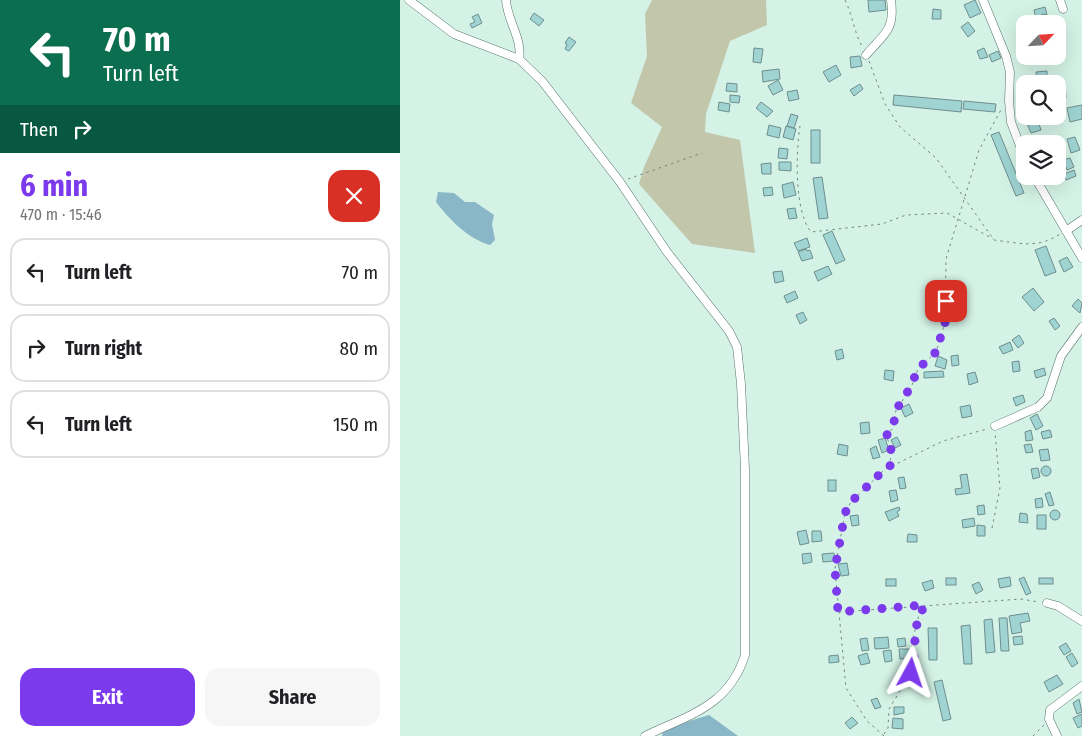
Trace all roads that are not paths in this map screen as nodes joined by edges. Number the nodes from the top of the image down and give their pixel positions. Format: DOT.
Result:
graph roads {
  1 [pos="409,0"];
  2 [pos="506,0"];
  3 [pos="891,0"];
  4 [pos="983,0"];
  5 [pos="1060,0"];
  6 [pos="1063,9"];
  7 [pos="866,55"];
  8 [pos="519,59"];
  9 [pos="1016,135"];
  10 [pos="1039,185"];
  11 [pos="1082,220"];
  12 [pos="1066,231"];
  13 [pos="1082,258"];
  14 [pos="1082,327"];
  15 [pos="995,426"];
  16 [pos="1047,603"];
  17 [pos="1082,621"];
  18 [pos="1082,686"];
  19 [pos="645,736"];
  20 [pos="1057,736"];
  1 -- 8 [label="street"];
  2 -- 8 [label="street"];
  3 -- 7 [label="street"];
  4 -- 9 [label="street"];
  5 -- 6 [label="street"];
  8 -- 19 [label="street"];
  10 -- 12 [label="street"];
  11 -- 12 [label="street"];
  12 -- 13 [label="street"];
  14 -- 15 [label="street"];
  16 -- 17 [label="street"];
  18 -- 20 [label="street"];
}
